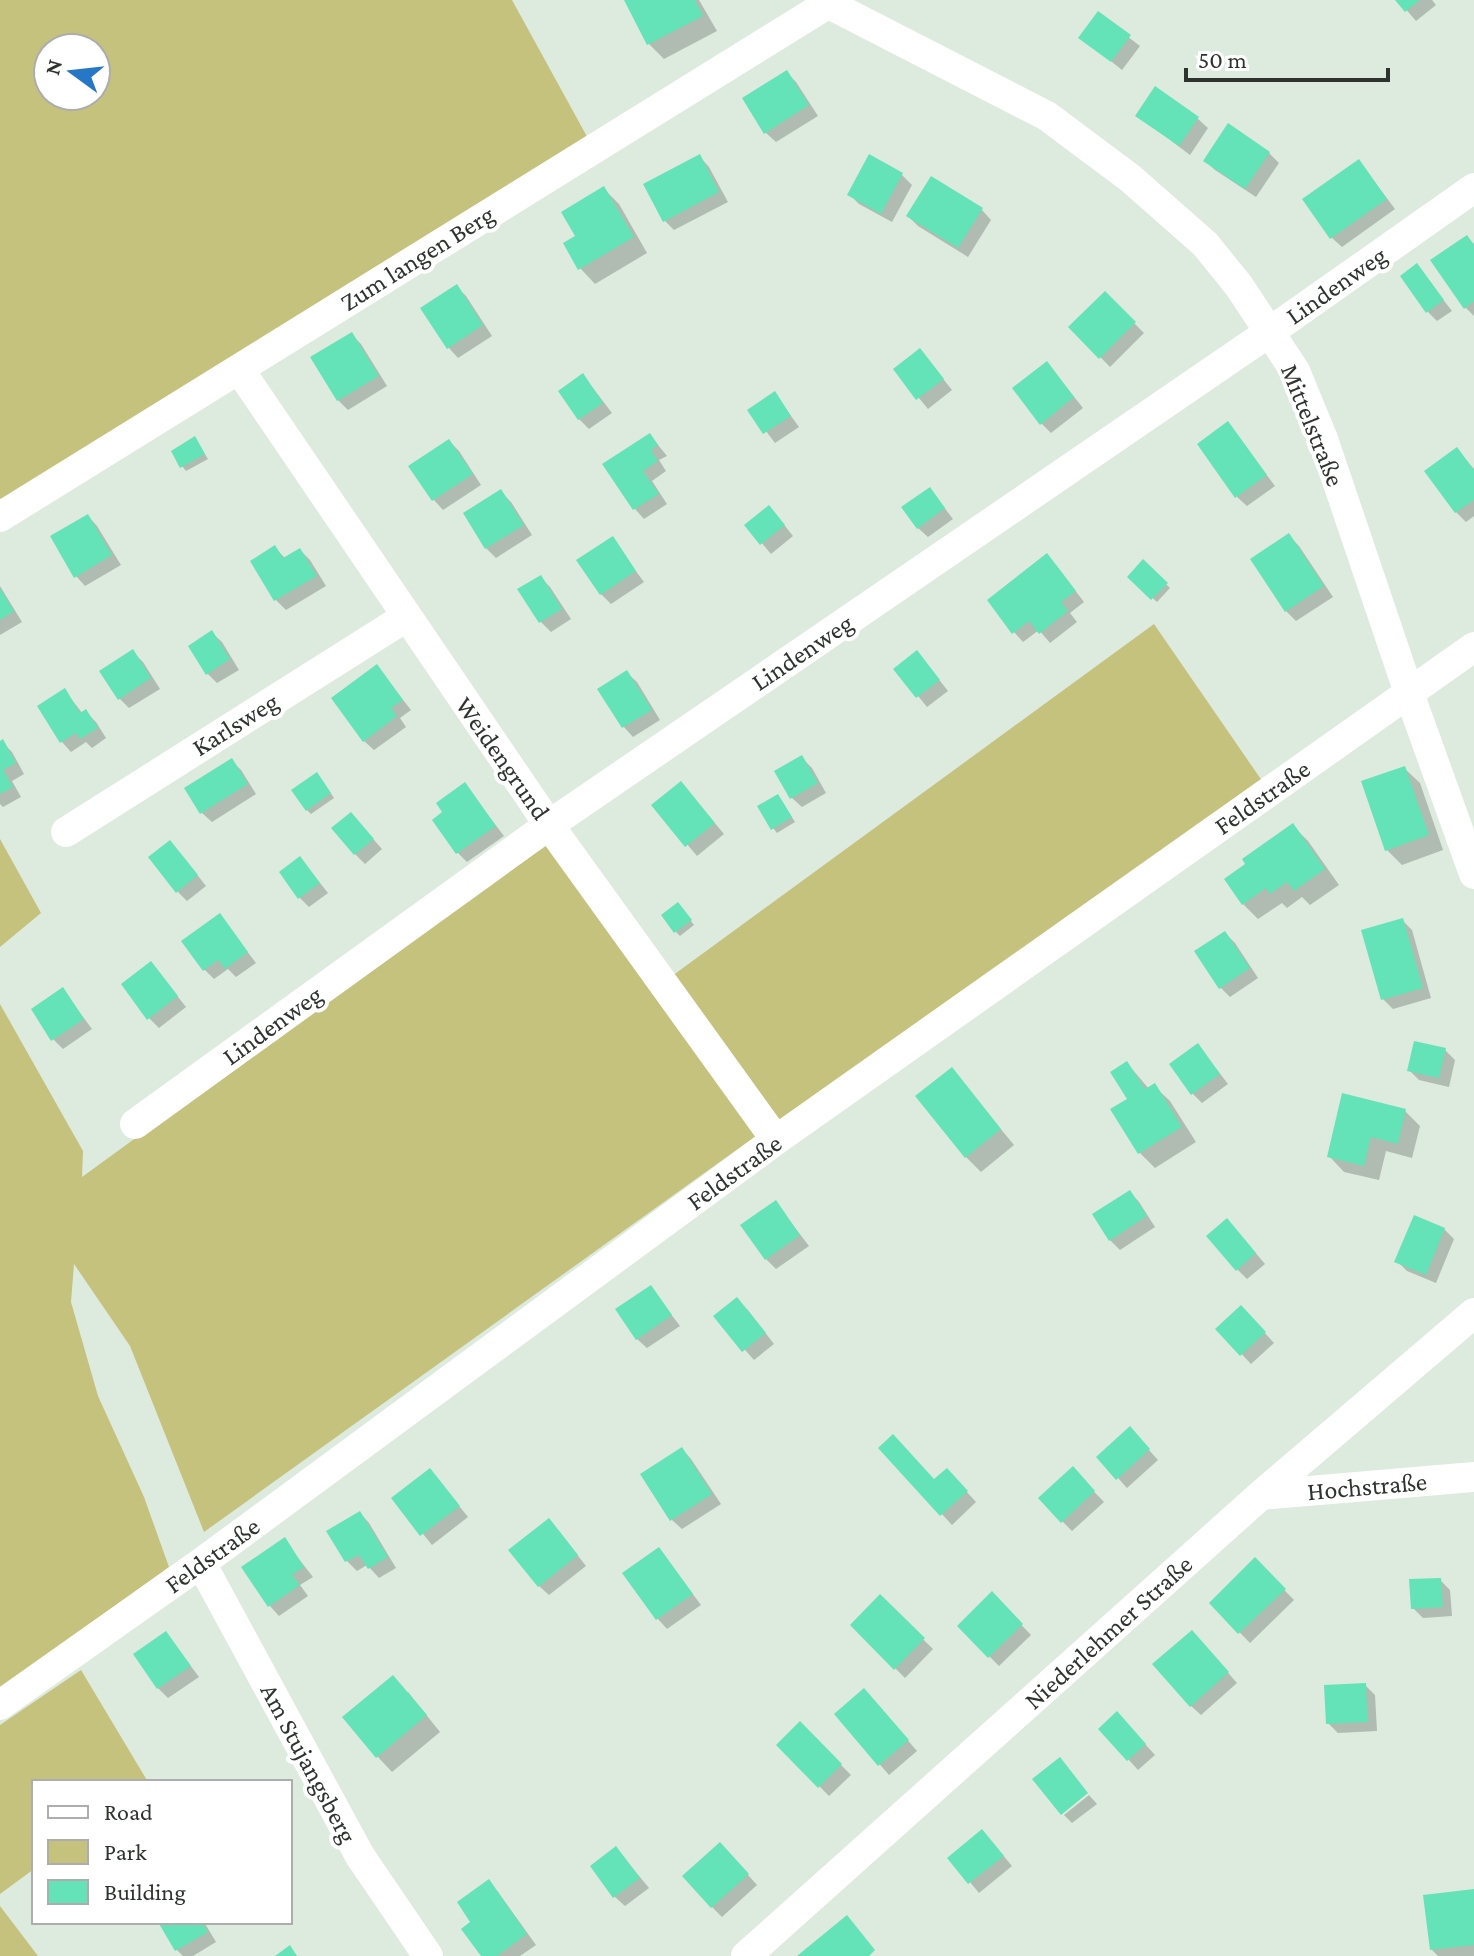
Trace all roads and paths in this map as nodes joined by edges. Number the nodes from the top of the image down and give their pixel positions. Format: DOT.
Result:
graph roads {
  1 [pos="828,1"];
  2 [pos="1474,188"];
  3 [pos="1271,331"];
  4 [pos="239,369"];
  5 [pos="0,517"];
  6 [pos="406,617"];
  7 [pos="1474,647"];
  8 [pos="1409,693"];
  9 [pos="549,825"];
  10 [pos="66,832"];
  11 [pos="1474,874"];
  12 [pos="135,1124"];
  13 [pos="776,1140"];
  14 [pos="1474,1313"];
  15 [pos="1474,1477"];
  16 [pos="1261,1495"];
  17 [pos="201,1563"];
  18 [pos="0,1705"];
  19 [pos="428,1956"];
  20 [pos="746,1956"];
  1 -- 3 [label="street, Mittelstraße"];
  1 -- 4 [label="street, Zum langen Berg"];
  2 -- 3 [label="street, Lindenweg"];
  3 -- 8 [label="street, Mittelstraße"];
  3 -- 9 [label="street, Lindenweg"];
  4 -- 5 [label="street, Zum langen Berg"];
  4 -- 6 [label="street, Weidengrund"];
  6 -- 9 [label="street, Weidengrund"];
  6 -- 10 [label="street, Karlsweg"];
  7 -- 8 [label="street, Feldstraße"];
  8 -- 11 [label="street, Mittelstraße"];
  8 -- 13 [label="street, Feldstraße"];
  9 -- 12 [label="street, Lindenweg"];
  9 -- 13 [label="street, Weidengrund"];
  13 -- 17 [label="street, Feldstraße"];
  14 -- 16 [label="street, Niederlehmer Straße"];
  15 -- 16 [label="street, Hochstraße"];
  16 -- 20 [label="street, Niederlehmer Straße"];
  17 -- 18 [label="street, Feldstraße"];
  17 -- 19 [label="street, Am Stujangsberg"];
}
